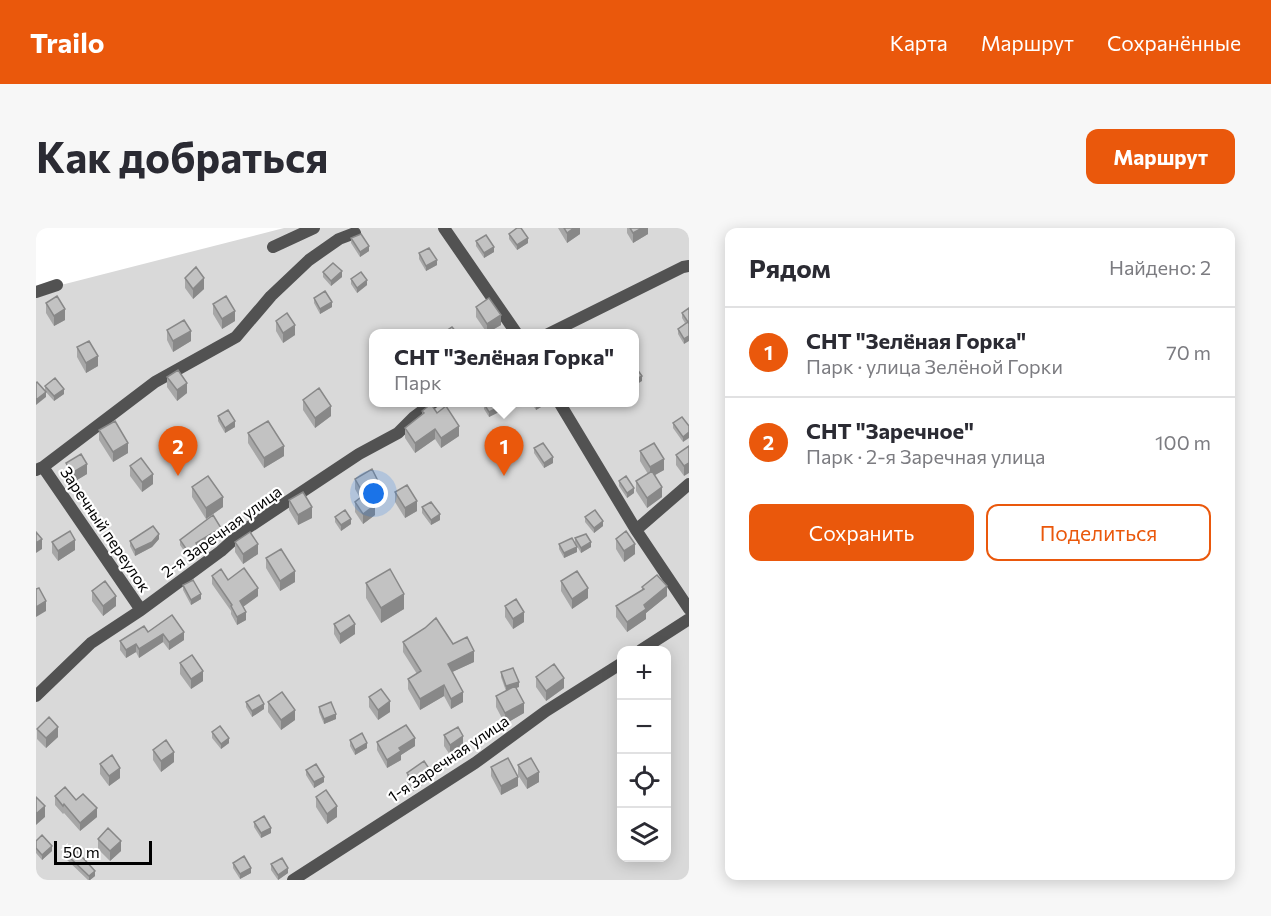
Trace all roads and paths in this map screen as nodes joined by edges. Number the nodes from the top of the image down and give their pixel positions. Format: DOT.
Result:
graph roads {
  1 [pos="314,228"];
  2 [pos="444,228"];
  3 [pos="355,233"];
  4 [pos="273,247"];
  5 [pos="689,266"];
  6 [pos="57,285"];
  7 [pos="36,292"];
  8 [pos="514,329"];
  9 [pos="556,329"];
  10 [pos="427,407"];
  11 [pos="562,407"];
  12 [pos="40,468"];
  13 [pos="689,484"];
  14 [pos="636,530"];
  15 [pos="689,609"];
  16 [pos="141,610"];
  17 [pos="689,619"];
  18 [pos="648,646"];
  19 [pos="617,666"];
  20 [pos="36,696"];
  21 [pos="293,880"];
  1 -- 4 [label="street"];
  2 -- 8 [label="street"];
  3 -- 12 [label="street"];
  5 -- 9 [label="street"];
  6 -- 7 [label="street"];
  10 -- 16 [label="street, 2-я Заречная улица"];
  11 -- 14 [label="street"];
  12 -- 16 [label="street, Заречный переулок"];
  13 -- 14 [label="street"];
  14 -- 15 [label="street"];
  16 -- 20 [label="street, 2-я Заречная улица"];
  17 -- 18 [label="street"];
  19 -- 21 [label="street, 1-я Заречная улица"];
}
